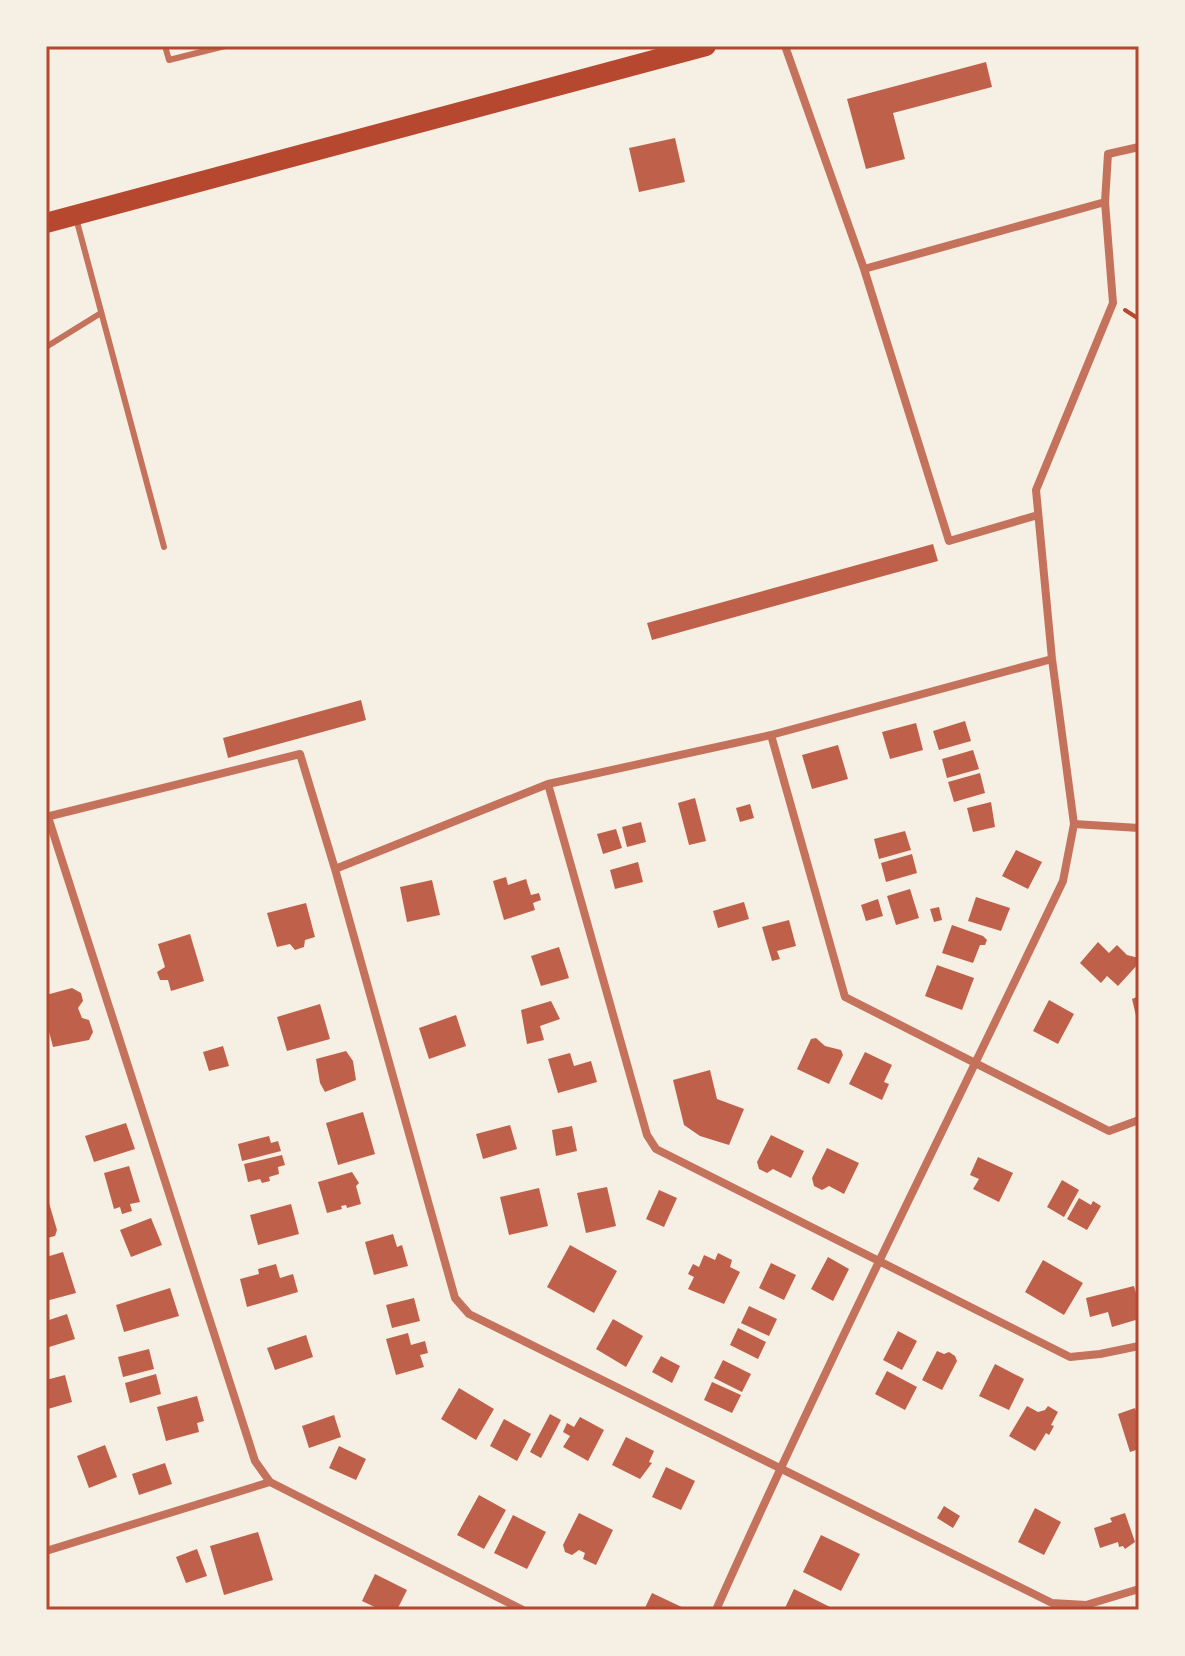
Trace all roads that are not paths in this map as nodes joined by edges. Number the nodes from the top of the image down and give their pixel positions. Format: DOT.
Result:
graph roads {
  1 [pos="165,46"];
  2 [pos="225,46"];
  3 [pos="706,46"];
  4 [pos="785,46"];
  5 [pos="1139,147"];
  6 [pos="1105,202"];
  7 [pos="75,215"];
  8 [pos="46,223"];
  9 [pos="864,269"];
  10 [pos="101,313"];
  11 [pos="46,347"];
  12 [pos="1038,515"];
  13 [pos="164,547"];
  14 [pos="1052,659"];
  15 [pos="771,735"];
  16 [pos="548,784"];
  17 [pos="47,814"];
  18 [pos="1074,824"];
  19 [pos="1139,828"];
  20 [pos="335,869"];
  21 [pos="976,1064"];
  22 [pos="1139,1120"];
  23 [pos="878,1260"];
  24 [pos="1139,1346"];
  25 [pos="780,1468"];
  26 [pos="270,1482"];
  27 [pos="46,1551"];
  28 [pos="1139,1589"];
  29 [pos="523,1610"];
  30 [pos="716,1610"];
  1 -- 2 [label="lane"];
  3 -- 7 [label="main road"];
  4 -- 9 [label="street"];
  5 -- 6 [label="street"];
  6 -- 9 [label="street"];
  6 -- 12 [label="street"];
  7 -- 8 [label="main road"];
  7 -- 10 [label="lane"];
  9 -- 12 [label="street"];
  10 -- 11 [label="lane"];
  10 -- 13 [label="lane"];
  12 -- 14 [label="street"];
  14 -- 15 [label="street"];
  14 -- 18 [label="street"];
  15 -- 16 [label="street"];
  15 -- 21 [label="street"];
  16 -- 20 [label="street"];
  16 -- 23 [label="street"];
  17 -- 20 [label="street"];
  17 -- 26 [label="street"];
  18 -- 19 [label="street"];
  18 -- 21 [label="street"];
  20 -- 25 [label="street"];
  21 -- 22 [label="street"];
  21 -- 23 [label="street"];
  23 -- 24 [label="street"];
  23 -- 25 [label="street"];
  25 -- 28 [label="street"];
  25 -- 30 [label="street"];
  26 -- 27 [label="street"];
  26 -- 29 [label="street"];
}
